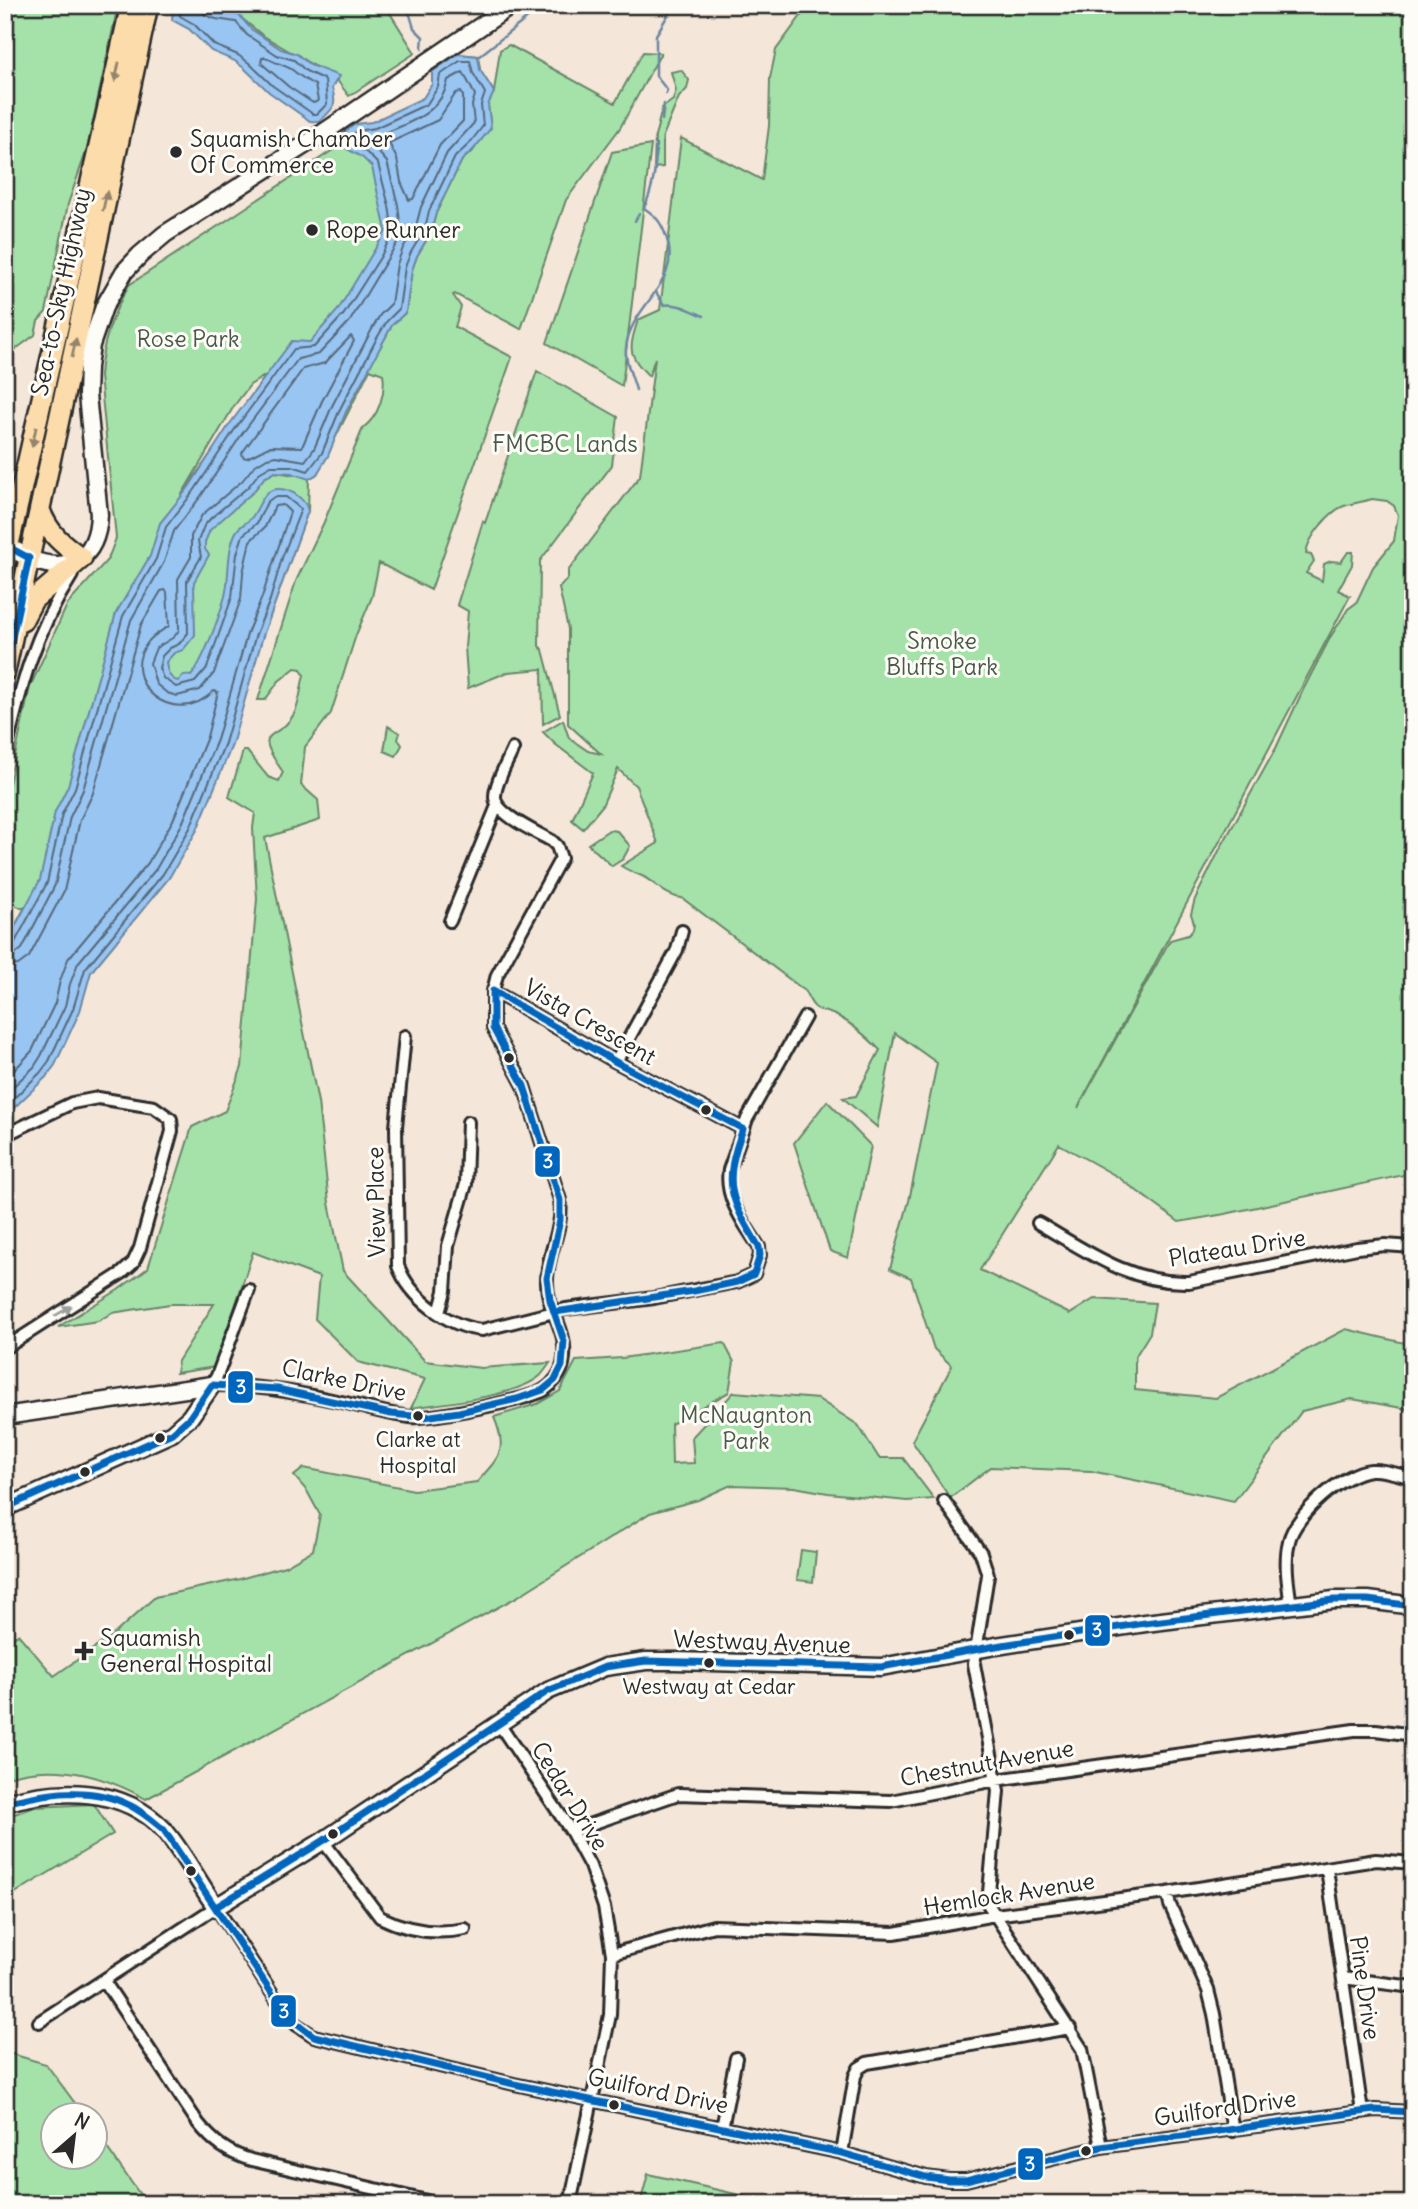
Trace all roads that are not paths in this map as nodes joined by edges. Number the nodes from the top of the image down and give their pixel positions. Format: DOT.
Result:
graph roads {
  1 [pos="131,5"];
  2 [pos="148,5"];
  3 [pos="512,5"];
  4 [pos="26,477"];
  5 [pos="40,510"];
  6 [pos="5,513"];
  7 [pos="6,553"];
  8 [pos="29,558"];
  9 [pos="82,558"];
  10 [pos="11,644"];
  11 [pos="5,671"];
  12 [pos="513,750"];
  13 [pos="5,755"];
  14 [pos="497,806"];
  15 [pos="450,921"];
  16 [pos="682,931"];
  17 [pos="493,991"];
  18 [pos="805,1017"];
  19 [pos="405,1036"];
  20 [pos="616,1062"];
  21 [pos="468,1122"];
  22 [pos="743,1129"];
  23 [pos="5,1135"];
  24 [pos="1038,1223"];
  25 [pos="1413,1247"];
  26 [pos="249,1290"];
  27 [pos="555,1311"];
  28 [pos="439,1313"];
  29 [pos="5,1348"];
  30 [pos="212,1385"];
  31 [pos="5,1416"];
  32 [pos="1413,1478"];
  33 [pos="944,1501"];
  34 [pos="5,1508"];
  35 [pos="1291,1606"];
  36 [pos="1413,1606"];
  37 [pos="975,1651"];
  38 [pos="499,1724"];
  39 [pos="1413,1735"];
  40 [pos="996,1780"];
  41 [pos="5,1804"];
  42 [pos="571,1831"];
  43 [pos="323,1841"];
  44 [pos="1413,1863"];
  45 [pos="1327,1869"];
  46 [pos="1167,1893"];
  47 [pos="216,1907"];
  48 [pos="995,1915"];
  49 [pos="465,1929"];
  50 [pos="612,1954"];
  51 [pos="1343,1978"];
  52 [pos="104,1981"];
  53 [pos="1413,1987"];
  54 [pos="39,2022"];
  55 [pos="1070,2028"];
  56 [pos="736,2057"];
  57 [pos="593,2101"];
  58 [pos="1362,2112"];
  59 [pos="1413,2112"];
  60 [pos="722,2128"];
  61 [pos="1233,2131"];
  62 [pos="1101,2147"];
  63 [pos="842,2153"];
  64 [pos="440,2204"];
  65 [pos="570,2204"];
  1 -- 4 [label="highway, Sea-to-Sky Highway, one-way"];
  5 -- 2 [label="highway, Sea-to-Sky Highway, one-way"];
  3 -- 9 [label="street"];
  4 -- 6 [label="highway"];
  4 -- 7 [label="highway, Sea-to-Sky Highway"];
  5 -- 8 [label="highway, Sea-to-Sky Highway"];
  5 -- 9 [label="highway"];
  7 -- 8 [label="street"];
  8 -- 9 [label="street"];
  8 -- 10 [label="highway, Sea-to-Sky Highway"];
  9 -- 10 [label="highway"];
  9 -- 13 [label="street"];
  10 -- 11 [label="highway, Sea-to-Sky Highway"];
  12 -- 14 [label="street"];
  14 -- 15 [label="street"];
  14 -- 17 [label="street"];
  16 -- 20 [label="street"];
  17 -- 20 [label="street, Vista Crescent"];
  17 -- 27 [label="street, Vista Crescent"];
  18 -- 22 [label="street"];
  19 -- 28 [label="street, View Place"];
  20 -- 22 [label="street, Vista Crescent"];
  21 -- 28 [label="street"];
  22 -- 27 [label="street, View Place"];
  29 -- 23 [label="street, one-way"];
  24 -- 25 [label="street, Plateau Drive"];
  26 -- 30 [label="street"];
  27 -- 28 [label="street, View Place"];
  27 -- 30 [label="street, Clarke Drive"];
  30 -- 31 [label="street, Clarke Drive"];
  30 -- 34 [label="street"];
  32 -- 35 [label="street"];
  33 -- 37 [label="street"];
  35 -- 36 [label="street, Westway Avenue"];
  35 -- 37 [label="street, Westway Avenue"];
  37 -- 38 [label="street, Westway Avenue"];
  37 -- 40 [label="street"];
  38 -- 42 [label="street, Cedar Drive"];
  38 -- 43 [label="street, Westway Avenue"];
  39 -- 40 [label="street, Chestnut Avenue"];
  40 -- 42 [label="street, Chestnut Avenue"];
  40 -- 48 [label="street"];
  41 -- 47 [label="street, Guilford Drive"];
  42 -- 50 [label="street, Cedar Drive"];
  43 -- 47 [label="street, Westway Avenue"];
  43 -- 49 [label="street"];
  44 -- 45 [label="street, Hemlock Avenue"];
  45 -- 46 [label="street, Hemlock Avenue"];
  45 -- 51 [label="street, Pine Drive"];
  46 -- 48 [label="street, Hemlock Avenue"];
  46 -- 61 [label="street"];
  47 -- 52 [label="street, Westway Avenue"];
  47 -- 57 [label="street, Guilford Drive"];
  48 -- 50 [label="street, Hemlock Avenue"];
  48 -- 55 [label="street"];
  50 -- 57 [label="street, Cedar Drive"];
  51 -- 53 [label="street"];
  51 -- 58 [label="street, Pine Drive"];
  52 -- 54 [label="street, Westway Avenue"];
  52 -- 64 [label="street"];
  55 -- 62 [label="street"];
  55 -- 63 [label="street"];
  56 -- 60 [label="street"];
  57 -- 60 [label="street, Guilford Drive"];
  57 -- 65 [label="street, Cedar Drive"];
  58 -- 59 [label="street, Guilford Drive"];
  58 -- 61 [label="street, Guilford Drive"];
  60 -- 63 [label="street, Guilford Drive"];
  61 -- 62 [label="street, Guilford Drive"];
  62 -- 63 [label="street, Guilford Drive"];
}
